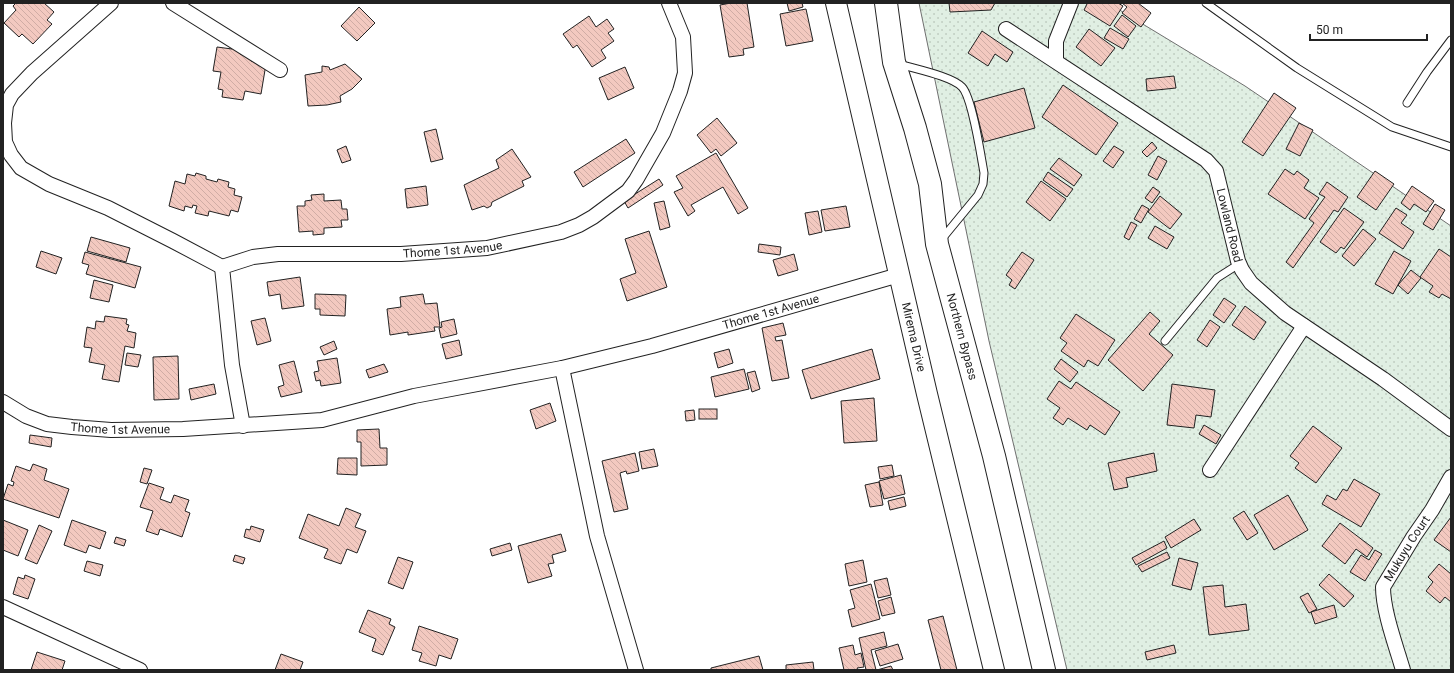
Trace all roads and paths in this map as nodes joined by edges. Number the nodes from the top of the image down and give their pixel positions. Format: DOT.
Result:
graph roads {
  1 [pos="111,3"];
  2 [pos="174,3"];
  3 [pos="669,3"];
  4 [pos="836,3"];
  5 [pos="886,3"];
  6 [pos="1071,3"];
  7 [pos="1206,3"];
  8 [pos="1006,29"];
  9 [pos="1451,40"];
  10 [pos="1056,61"];
  11 [pos="894,62"];
  12 [pos="280,70"];
  13 [pos="1408,103"];
  14 [pos="1451,147"];
  15 [pos="937,244"];
  16 [pos="1239,264"];
  17 [pos="222,267"];
  18 [pos="899,275"];
  19 [pos="1304,326"];
  20 [pos="1165,342"];
  21 [pos="562,368"];
  22 [pos="3,402"];
  23 [pos="243,426"];
  24 [pos="1451,429"];
  25 [pos="1210,470"];
  26 [pos="1451,478"];
  27 [pos="3,607"];
  28 [pos="140,670"];
  29 [pos="636,670"];
  30 [pos="994,670"];
  31 [pos="1044,670"];
  32 [pos="1403,670"];
  1 -- 17 [label="street"];
  2 -- 12 [label="street"];
  3 -- 17 [label="street, Thome 1st Avenue"];
  4 -- 18 [label="street, Mirema Drive"];
  5 -- 11 [label="main road, Northern Bypass"];
  6 -- 10 [label="street"];
  7 -- 14 [label="lane"];
  8 -- 10 [label="street, Lowland Road"];
  9 -- 13 [label="lane"];
  10 -- 16 [label="street, Lowland Road"];
  11 -- 15 [label="main road, Northern Bypass"];
  11 -- 15 [label="lane"];
  15 -- 31 [label="main road, Northern Bypass"];
  16 -- 19 [label="street, Lowland Road"];
  16 -- 20 [label="lane"];
  17 -- 23 [label="street"];
  18 -- 21 [label="street, Thome 1st Avenue"];
  18 -- 30 [label="street, Mirema Drive"];
  19 -- 24 [label="street, Lowland Road"];
  19 -- 25 [label="street"];
  21 -- 23 [label="street, Thome 1st Avenue"];
  21 -- 29 [label="street"];
  22 -- 23 [label="street, Thome 1st Avenue"];
  26 -- 32 [label="street, Mukuyu Court"];
  27 -- 28 [label="street"];
}
